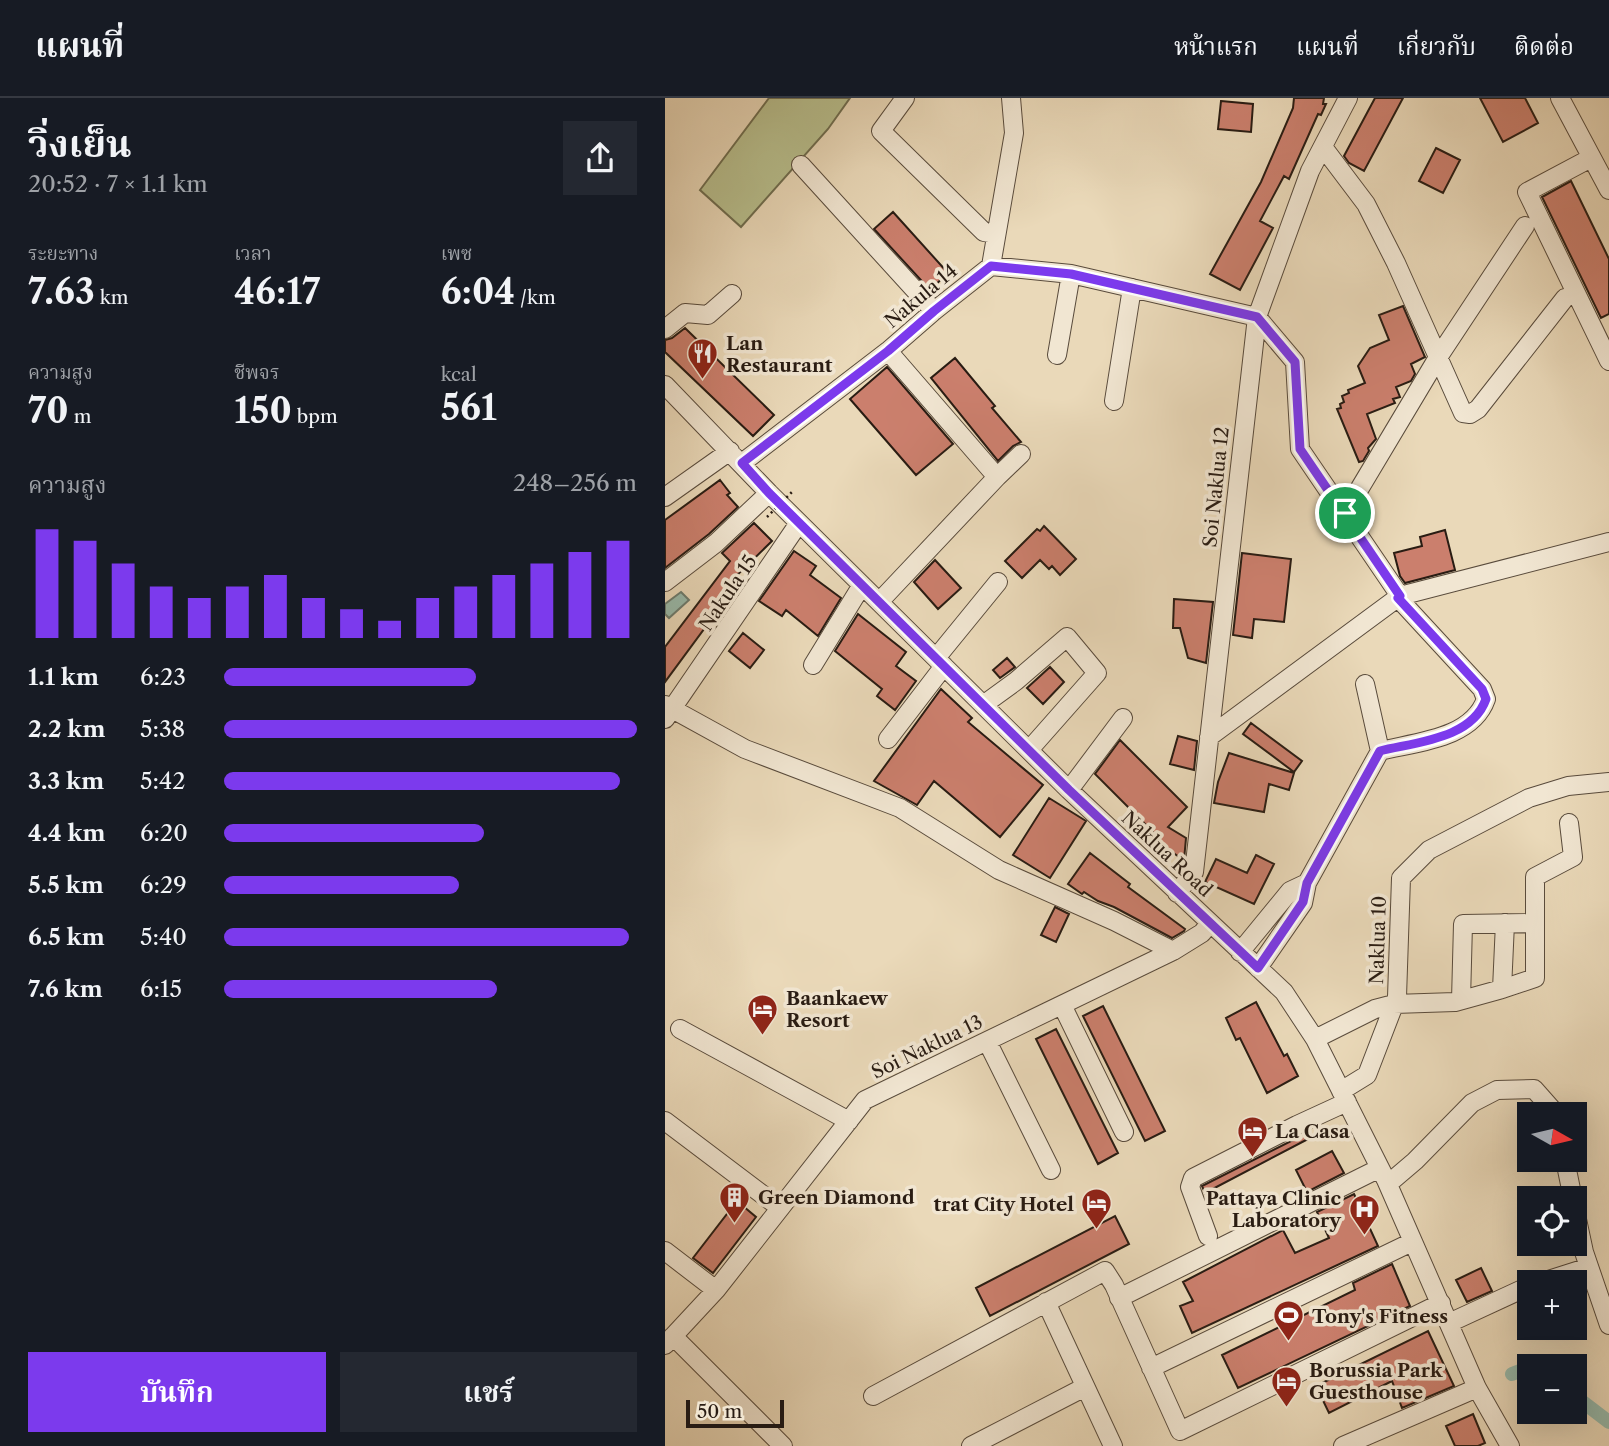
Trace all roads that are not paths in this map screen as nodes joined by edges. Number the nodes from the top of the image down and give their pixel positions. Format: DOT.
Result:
graph roads {
  1 [pos="905,98"];
  2 [pos="1011,98"];
  3 [pos="1348,98"];
  4 [pos="1560,98"];
  5 [pos="1323,147"];
  6 [pos="1591,158"];
  7 [pos="801,166"];
  8 [pos="1609,190"];
  9 [pos="1525,226"];
  10 [pos="996,234"];
  11 [pos="991,266"];
  12 [pos="1071,274"];
  13 [pos="1132,288"];
  14 [pos="732,294"];
  15 [pos="1565,298"];
  16 [pos="934,311"];
  17 [pos="1257,317"];
  18 [pos="665,329"];
  19 [pos="888,351"];
  20 [pos="1057,355"];
  21 [pos="1437,359"];
  22 [pos="1609,361"];
  23 [pos="665,385"];
  24 [pos="1114,401"];
  25 [pos="1021,454"];
  26 [pos="736,457"];
  27 [pos="997,477"];
  28 [pos="769,493"];
  29 [pos="665,497"];
  30 [pos="1345,513"];
  31 [pos="799,523"];
  32 [pos="1609,542"];
  33 [pos="665,582"];
  34 [pos="998,582"];
  35 [pos="862,585"];
  36 [pos="1399,597"];
  37 [pos="879,602"];
  38 [pos="940,662"];
  39 [pos="813,665"];
  40 [pos="1365,684"];
  41 [pos="983,705"];
  42 [pos="668,711"];
  43 [pos="1123,718"];
  44 [pos="1209,737"];
  45 [pos="888,738"];
  46 [pos="1029,750"];
  47 [pos="1380,751"];
  48 [pos="1609,782"];
  49 [pos="1069,790"];
  50 [pos="1569,822"];
  51 [pos="1307,883"];
  52 [pos="1177,893"];
  53 [pos="1210,923"];
  54 [pos="1505,923"];
  55 [pos="1535,923"];
  56 [pos="1173,951"];
  57 [pos="1241,952"];
  58 [pos="1258,968"];
  59 [pos="1502,989"];
  60 [pos="1461,1000"];
  61 [pos="1394,1004"];
  62 [pos="1062,1005"];
  63 [pos="680,1029"];
  64 [pos="1315,1039"];
  65 [pos="987,1041"];
  66 [pos="1344,1097"];
  67 [pos="1546,1102"];
  68 [pos="849,1121"];
  69 [pos="665,1122"];
  70 [pos="1124,1132"];
  71 [pos="1051,1170"];
  72 [pos="1384,1176"];
  73 [pos="779,1207"];
  74 [pos="1208,1236"];
  75 [pos="1412,1242"];
  76 [pos="665,1251"];
  77 [pos="1586,1256"];
  78 [pos="1589,1267"];
  79 [pos="1580,1270"];
  80 [pos="716,1290"];
  81 [pos="1517,1292"];
  82 [pos="1119,1298"];
  83 [pos="1045,1302"];
  84 [pos="1441,1303"];
  85 [pos="1449,1323"];
  86 [pos="1609,1325"];
  87 [pos="669,1340"];
  88 [pos="1150,1368"];
  89 [pos="1085,1387"];
  90 [pos="1477,1388"];
  91 [pos="873,1396"];
  92 [pos="783,1446"];
  93 [pos="971,1446"];
  94 [pos="1113,1446"];
  95 [pos="1343,1446"];
  96 [pos="1510,1446"];
  1 -- 10 [label="street"];
  2 -- 10 [label="street"];
  3 -- 5 [label="street, Soi Naklua 12"];
  4 -- 6 [label="street"];
  5 -- 17 [label="street, Soi Naklua 12"];
  5 -- 21 [label="street"];
  6 -- 8 [label="street"];
  6 -- 22 [label="street"];
  7 -- 16 [label="street"];
  9 -- 21 [label="street"];
  10 -- 11 [label="street"];
  11 -- 12 [label="street"];
  11 -- 16 [label="street, Nakula 14"];
  12 -- 13 [label="street"];
  12 -- 20 [label="street"];
  13 -- 17 [label="street"];
  13 -- 24 [label="street"];
  14 -- 18 [label="street"];
  15 -- 21 [label="street"];
  16 -- 19 [label="street, Nakula 14"];
  17 -- 30 [label="street"];
  17 -- 44 [label="street, Soi Naklua 12"];
  19 -- 26 [label="street, Nakula 14"];
  19 -- 27 [label="street"];
  21 -- 30 [label="street"];
  23 -- 26 [label="street, Naklua Road"];
  25 -- 27 [label="street"];
  26 -- 28 [label="street, Naklua Road"];
  26 -- 29 [label="street, Nakula 14"];
  27 -- 37 [label="street"];
  28 -- 31 [label="street, Naklua Road"];
  28 -- 33 [label="street"];
  30 -- 36 [label="street"];
  31 -- 35 [label="street, Naklua Road"];
  31 -- 42 [label="street, Nakula 15"];
  32 -- 36 [label="street"];
  34 -- 38 [label="street"];
  35 -- 37 [label="street, Naklua Road"];
  35 -- 39 [label="street"];
  36 -- 44 [label="street"];
  36 -- 47 [label="street"];
  37 -- 38 [label="street, Naklua Road"];
  38 -- 41 [label="street, Naklua Road"];
  38 -- 45 [label="street"];
  40 -- 47 [label="street"];
  41 -- 46 [label="street, Naklua Road"];
  41 -- 46 [label="street"];
  42 -- 56 [label="street"];
  43 -- 49 [label="street"];
  44 -- 52 [label="street, Soi Naklua 12"];
  46 -- 49 [label="street, Naklua Road"];
  47 -- 51 [label="street"];
  48 -- 61 [label="street, Naklua 10"];
  49 -- 52 [label="street, Naklua Road"];
  50 -- 55 [label="street"];
  51 -- 57 [label="street"];
  51 -- 58 [label="street"];
  52 -- 53 [label="street, Naklua Road"];
  53 -- 56 [label="street, Soi Naklua 13"];
  53 -- 57 [label="street, Naklua Road"];
  54 -- 55 [label="street"];
  54 -- 59 [label="street"];
  54 -- 60 [label="street"];
  55 -- 59 [label="street"];
  56 -- 62 [label="street, Soi Naklua 13"];
  57 -- 58 [label="street, Naklua Road"];
  58 -- 64 [label="street, Naklua Road"];
  59 -- 60 [label="street"];
  60 -- 61 [label="street"];
  61 -- 64 [label="street"];
  61 -- 66 [label="street, Naklua 10"];
  62 -- 65 [label="street, Soi Naklua 13"];
  62 -- 70 [label="street"];
  63 -- 68 [label="street"];
  64 -- 66 [label="street, Naklua Road"];
  65 -- 68 [label="street, Soi Naklua 13"];
  65 -- 71 [label="street"];
  66 -- 72 [label="street, Naklua Road"];
  66 -- 74 [label="street, Naklua 10"];
  67 -- 72 [label="street"];
  68 -- 73 [label="street, Soi Naklua 13"];
  69 -- 73 [label="street"];
  72 -- 75 [label="street, Naklua Road"];
  72 -- 82 [label="street"];
  73 -- 80 [label="street, Soi Naklua 13"];
  75 -- 84 [label="street, Naklua Road"];
  75 -- 88 [label="street"];
  76 -- 80 [label="street"];
  77 -- 78 [label="street"];
  78 -- 79 [label="street"];
  78 -- 86 [label="street"];
  80 -- 87 [label="street, Soi Naklua 13"];
  81 -- 85 [label="street"];
  82 -- 83 [label="street"];
  82 -- 88 [label="street"];
  83 -- 89 [label="street"];
  83 -- 91 [label="street"];
  84 -- 85 [label="street, Naklua Road"];
  84 -- 88 [label="street"];
  85 -- 90 [label="street, Naklua Road"];
  87 -- 92 [label="street"];
  89 -- 93 [label="street"];
  89 -- 94 [label="street"];
  90 -- 95 [label="street"];
  90 -- 96 [label="street, Naklua Road"];
}
